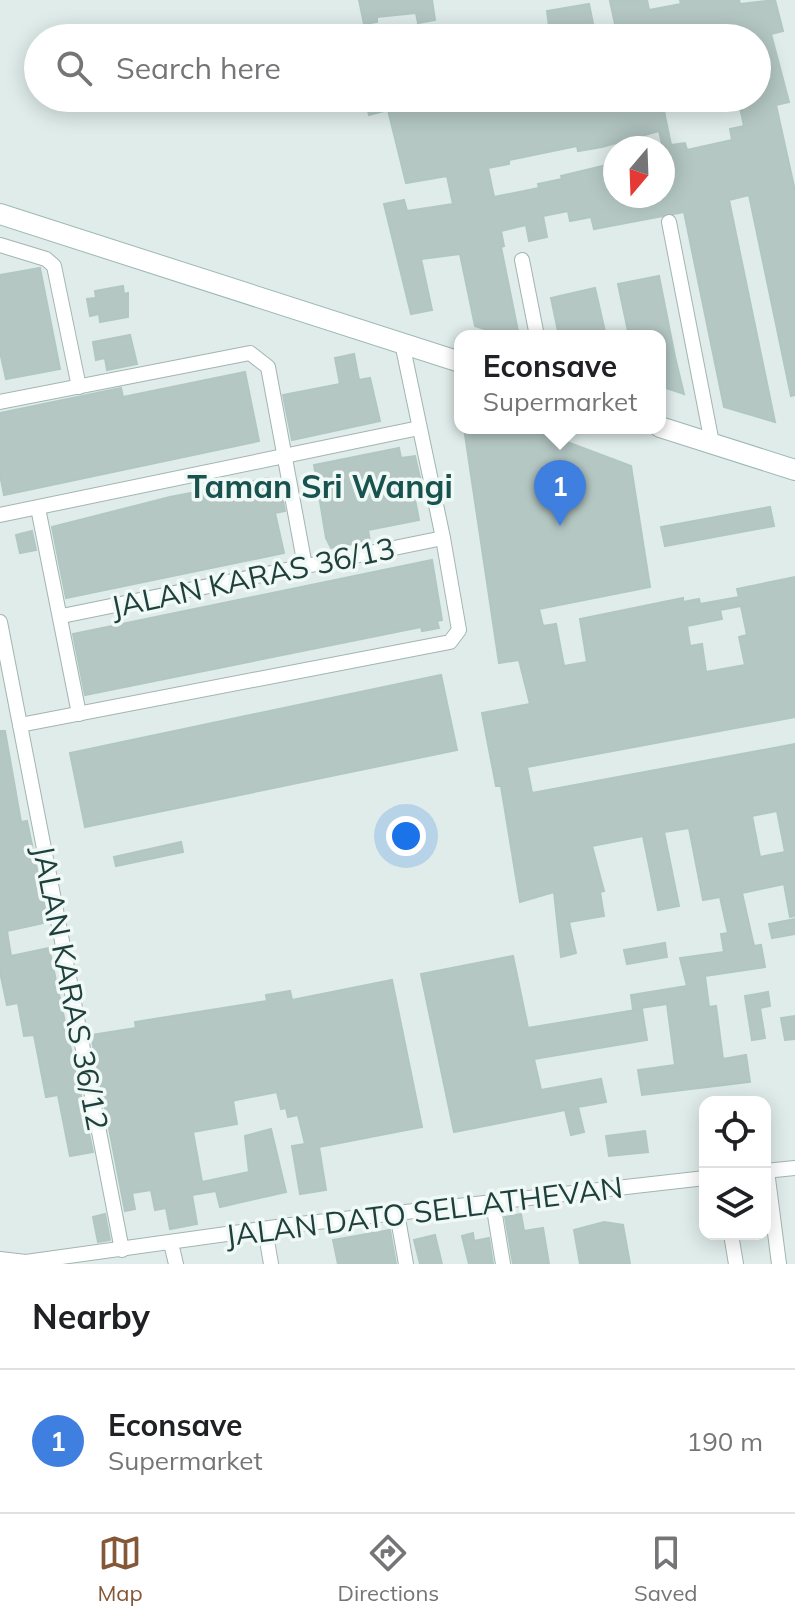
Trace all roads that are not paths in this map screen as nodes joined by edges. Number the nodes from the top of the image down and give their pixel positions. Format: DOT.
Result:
graph roads {
  1 [pos="0,214"];
  2 [pos="669,222"];
  3 [pos="0,245"];
  4 [pos="522,260"];
  5 [pos="536,330"];
  6 [pos="402,343"];
  7 [pos="454,360"];
  8 [pos="79,387"];
  9 [pos="0,402"];
  10 [pos="419,428"];
  11 [pos="666,429"];
  12 [pos="712,443"];
  13 [pos="284,456"];
  14 [pos="795,470"];
  15 [pos="38,508"];
  16 [pos="0,515"];
  17 [pos="443,538"];
  18 [pos="305,566"];
  19 [pos="62,616"];
  20 [pos="0,622"];
  21 [pos="79,714"];
  22 [pos="20,725"];
  23 [pos="795,1168"];
  24 [pos="771,1177"];
  25 [pos="699,1179"];
  26 [pos="493,1203"];
  27 [pos="771,1207"];
  28 [pos="397,1213"];
  29 [pos="265,1229"];
  30 [pos="732,1240"];
  31 [pos="122,1250"];
  32 [pos="174,1253"];
  33 [pos="0,1259"];
  34 [pos="271,1264"];
  35 [pos="406,1264"];
  36 [pos="503,1264"];
  37 [pos="736,1264"];
  38 [pos="779,1264"];
  1 -- 6 [label="main road"];
  2 -- 12 [label="street"];
  3 -- 8 [label="street"];
  4 -- 5 [label="street"];
  6 -- 7 [label="main road"];
  6 -- 10 [label="street"];
  8 -- 9 [label="street"];
  8 -- 13 [label="street"];
  10 -- 13 [label="street"];
  10 -- 17 [label="street"];
  11 -- 12 [label="main road"];
  12 -- 14 [label="main road"];
  13 -- 15 [label="street"];
  13 -- 18 [label="street"];
  15 -- 16 [label="street"];
  15 -- 19 [label="street"];
  17 -- 18 [label="street, JALAN KARAS 36/13"];
  17 -- 21 [label="street"];
  18 -- 19 [label="street, JALAN KARAS 36/13"];
  19 -- 21 [label="street"];
  20 -- 22 [label="street, JALAN KARAS 36/12"];
  21 -- 22 [label="street"];
  22 -- 31 [label="street, JALAN KARAS 36/12"];
  23 -- 24 [label="street"];
  25 -- 26 [label="street, JALAN DATO SELLATHEVAN"];
  26 -- 28 [label="street, JALAN DATO SELLATHEVAN"];
  26 -- 36 [label="street"];
  27 -- 38 [label="street"];
  28 -- 29 [label="street, JALAN DATO SELLATHEVAN"];
  28 -- 35 [label="street"];
  29 -- 32 [label="street, JALAN DATO SELLATHEVAN"];
  29 -- 34 [label="street"];
  30 -- 37 [label="street"];
  31 -- 32 [label="street, JALAN DATO SELLATHEVAN"];
  31 -- 33 [label="street, JALAN DATO SELLATHEVAN"];
}
